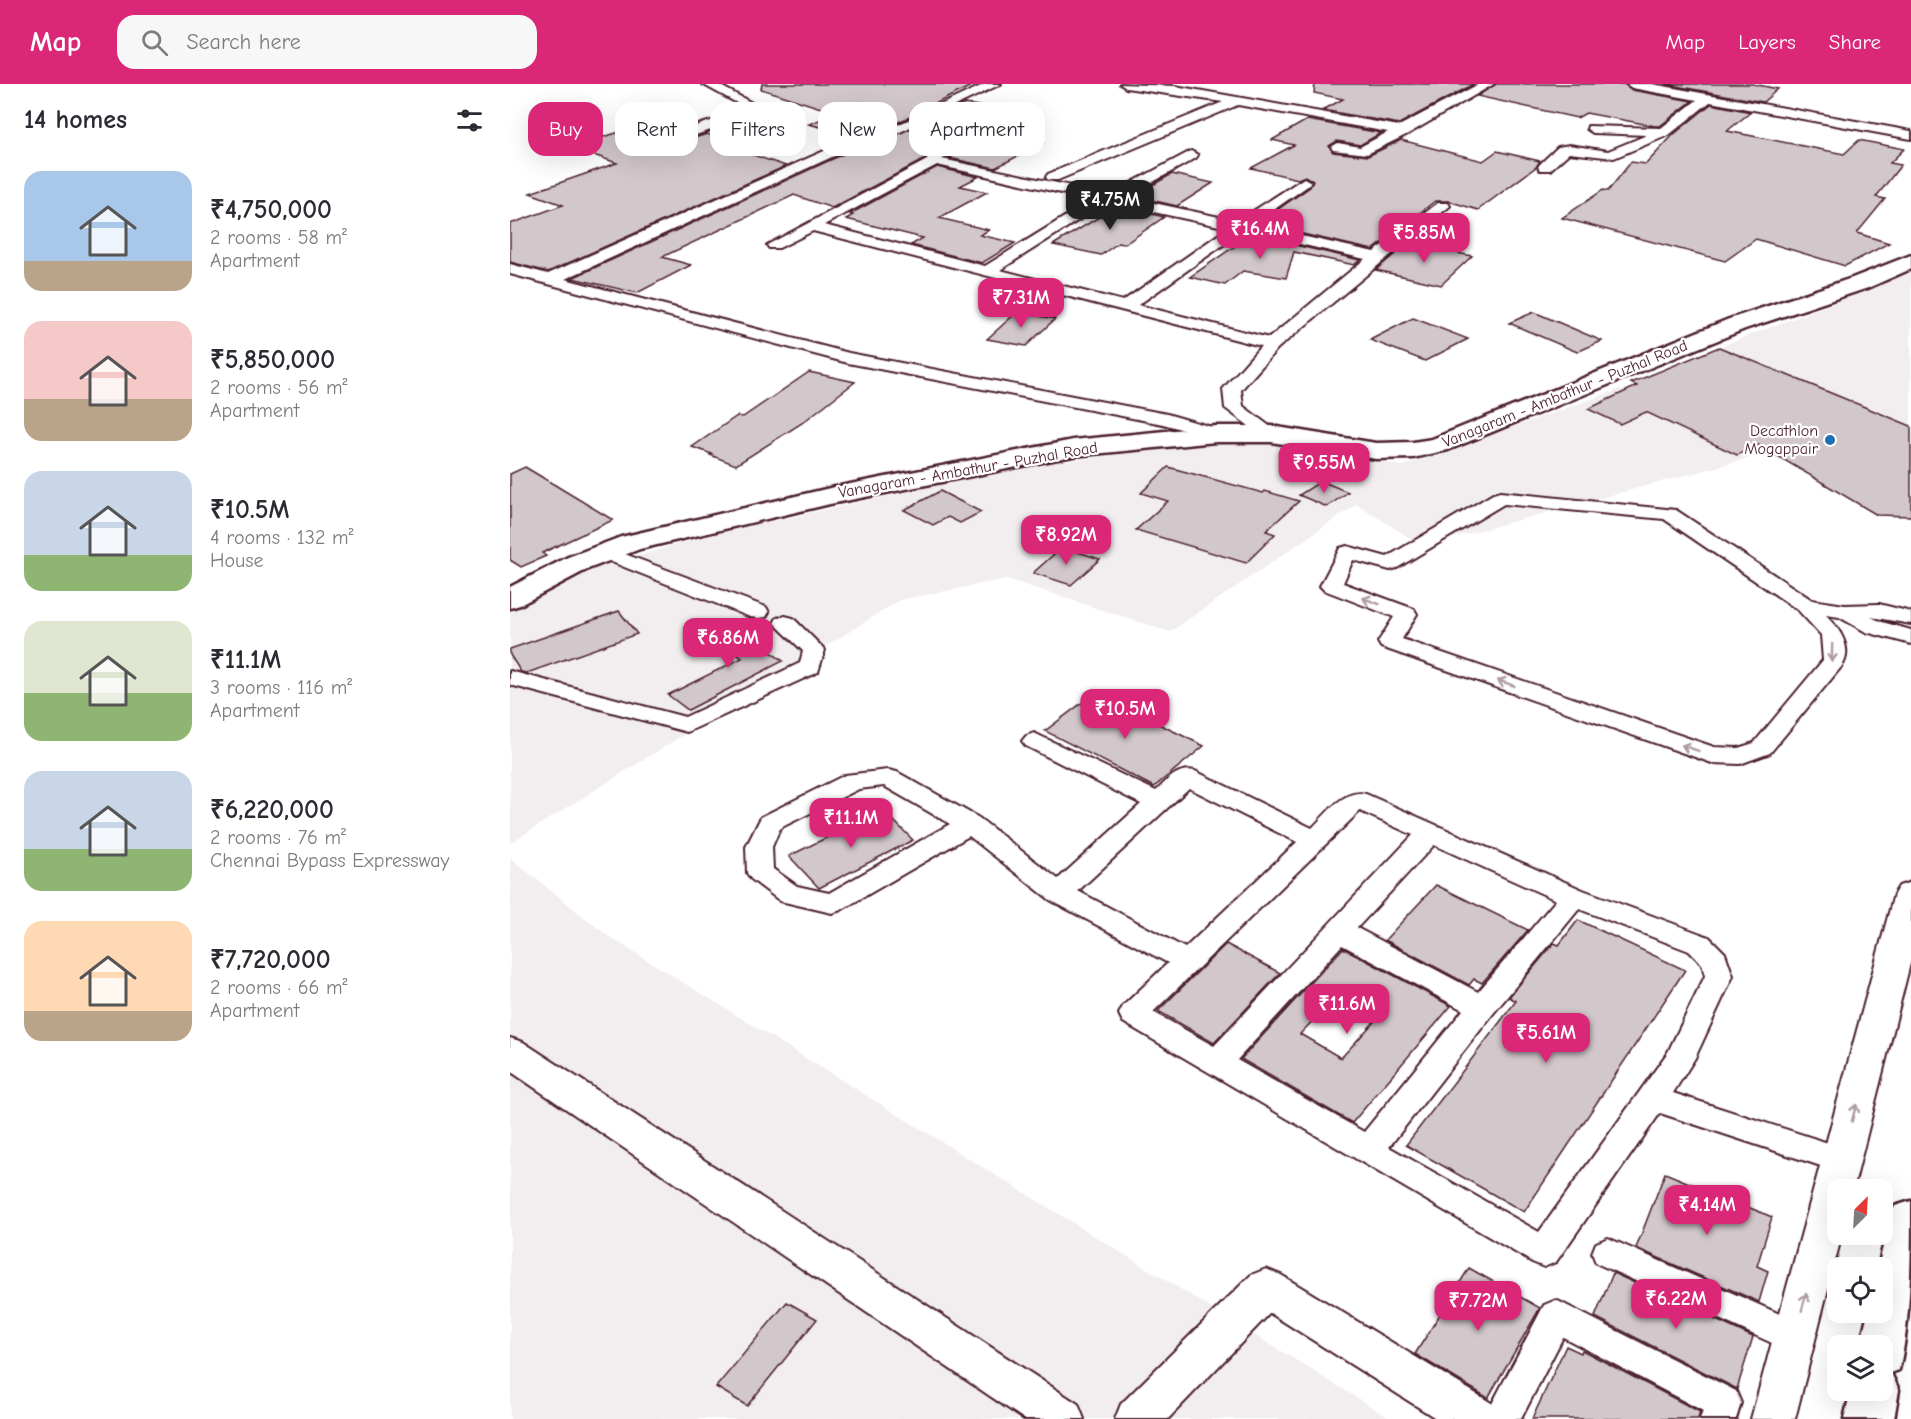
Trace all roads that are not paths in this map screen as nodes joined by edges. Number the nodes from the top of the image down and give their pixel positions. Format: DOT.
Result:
graph roads {
  1 [pos="708,84"];
  2 [pos="995,84"];
  3 [pos="1126,84"];
  4 [pos="1488,84"];
  5 [pos="1632,84"];
  6 [pos="1707,98"];
  7 [pos="1237,101"];
  8 [pos="897,128"];
  9 [pos="1593,129"];
  10 [pos="698,130"];
  11 [pos="1403,130"];
  12 [pos="1664,132"];
  13 [pos="1911,135"];
  14 [pos="1338,147"];
  15 [pos="1191,155"];
  16 [pos="822,156"];
  17 [pos="937,156"];
  18 [pos="935,161"];
  19 [pos="1545,167"];
  20 [pos="1053,177"];
  21 [pos="1304,182"];
  22 [pos="1109,198"];
  23 [pos="1443,206"];
  24 [pos="811,226"];
  25 [pos="1239,227"];
  26 [pos="774,245"];
  27 [pos="1377,257"];
  28 [pos="1911,261"];
  29 [pos="510,269"];
  30 [pos="988,271"];
  31 [pos="551,279"];
  32 [pos="1126,306"];
  33 [pos="1272,344"];
  34 [pos="1216,434"];
  35 [pos="1271,434"];
  36 [pos="606,553"];
  37 [pos="510,599"];
  38 [pos="1806,605"];
  39 [pos="1845,611"];
  40 [pos="758,612"];
  41 [pos="1911,618"];
  42 [pos="785,623"];
  43 [pos="1911,637"];
  44 [pos="510,678"];
  45 [pos="1034,741"];
  46 [pos="1158,802"];
  47 [pos="970,824"];
  48 [pos="1429,834"];
  49 [pos="1315,840"];
  50 [pos="1059,893"];
  51 [pos="1911,894"];
  52 [pos="1574,897"];
  53 [pos="1338,930"];
  54 [pos="1187,961"];
  55 [pos="1482,1007"];
  56 [pos="510,1052"];
  57 [pos="1217,1062"];
  58 [pos="1653,1099"];
  59 [pos="1369,1149"];
  60 [pos="1842,1160"];
  61 [pos="1911,1220"];
  62 [pos="1608,1253"];
  63 [pos="1886,1335"];
  64 [pos="1795,1337"];
  65 [pos="1873,1401"];
  66 [pos="1062,1419"];
  67 [pos="1137,1419"];
  68 [pos="1477,1419"];
  69 [pos="1502,1419"];
  70 [pos="1718,1419"];
  71 [pos="1773,1419"];
  72 [pos="1869,1419"];
  1 -- 10 [label="street"];
  2 -- 8 [label="street"];
  3 -- 7 [label="street"];
  4 -- 11 [label="street"];
  5 -- 6 [label="street"];
  6 -- 12 [label="street"];
  6 -- 13 [label="street"];
  7 -- 11 [label="street"];
  7 -- 20 [label="street"];
  9 -- 12 [label="street"];
  11 -- 14 [label="street"];
  12 -- 19 [label="street"];
  15 -- 22 [label="street"];
  16 -- 31 [label="street"];
  17 -- 18 [label="street"];
  18 -- 22 [label="street"];
  18 -- 24 [label="street"];
  21 -- 25 [label="street"];
  22 -- 25 [label="street"];
  22 -- 30 [label="street"];
  23 -- 27 [label="street"];
  24 -- 26 [label="street"];
  24 -- 30 [label="street"];
  25 -- 27 [label="street"];
  25 -- 32 [label="street"];
  27 -- 33 [label="street"];
  28 -- 35 [label="main road, Vanagaram - Ambathur - Puzhal Road"];
  29 -- 31 [label="street"];
  30 -- 32 [label="street"];
  31 -- 34 [label="street"];
  32 -- 33 [label="street"];
  33 -- 35 [label="street"];
  34 -- 35 [label="main road, Vanagaram - Ambathur - Puzhal Road"];
  34 -- 36 [label="main road, Vanagaram - Ambathur - Puzhal Road"];
  36 -- 37 [label="main road, Vanagaram - Ambathur - Puzhal Road"];
  36 -- 40 [label="street"];
  38 -- 38 [label="street, one-way"];
  38 -- 39 [label="street"];
  39 -- 41 [label="street"];
  39 -- 43 [label="street"];
  42 -- 44 [label="street"];
  45 -- 46 [label="street"];
  46 -- 49 [label="street"];
  46 -- 50 [label="street"];
  47 -- 47 [label="street"];
  47 -- 50 [label="street"];
  48 -- 49 [label="street"];
  48 -- 52 [label="street"];
  48 -- 53 [label="street"];
  49 -- 54 [label="street"];
  50 -- 54 [label="street"];
  60 -- 51 [label="street, one-way"];
  52 -- 55 [label="street"];
  52 -- 58 [label="street"];
  53 -- 55 [label="street"];
  53 -- 57 [label="street"];
  54 -- 57 [label="street"];
  55 -- 59 [label="street"];
  56 -- 66 [label="street"];
  57 -- 59 [label="street"];
  58 -- 59 [label="street"];
  58 -- 60 [label="street"];
  64 -- 60 [label="street, one-way"];
  61 -- 63 [label="main road"];
  62 -- 64 [label="street"];
  64 -- 71 [label="street"];
  65 -- 72 [label="main road"];
  67 -- 68 [label="street"];
  69 -- 70 [label="street"];
}
